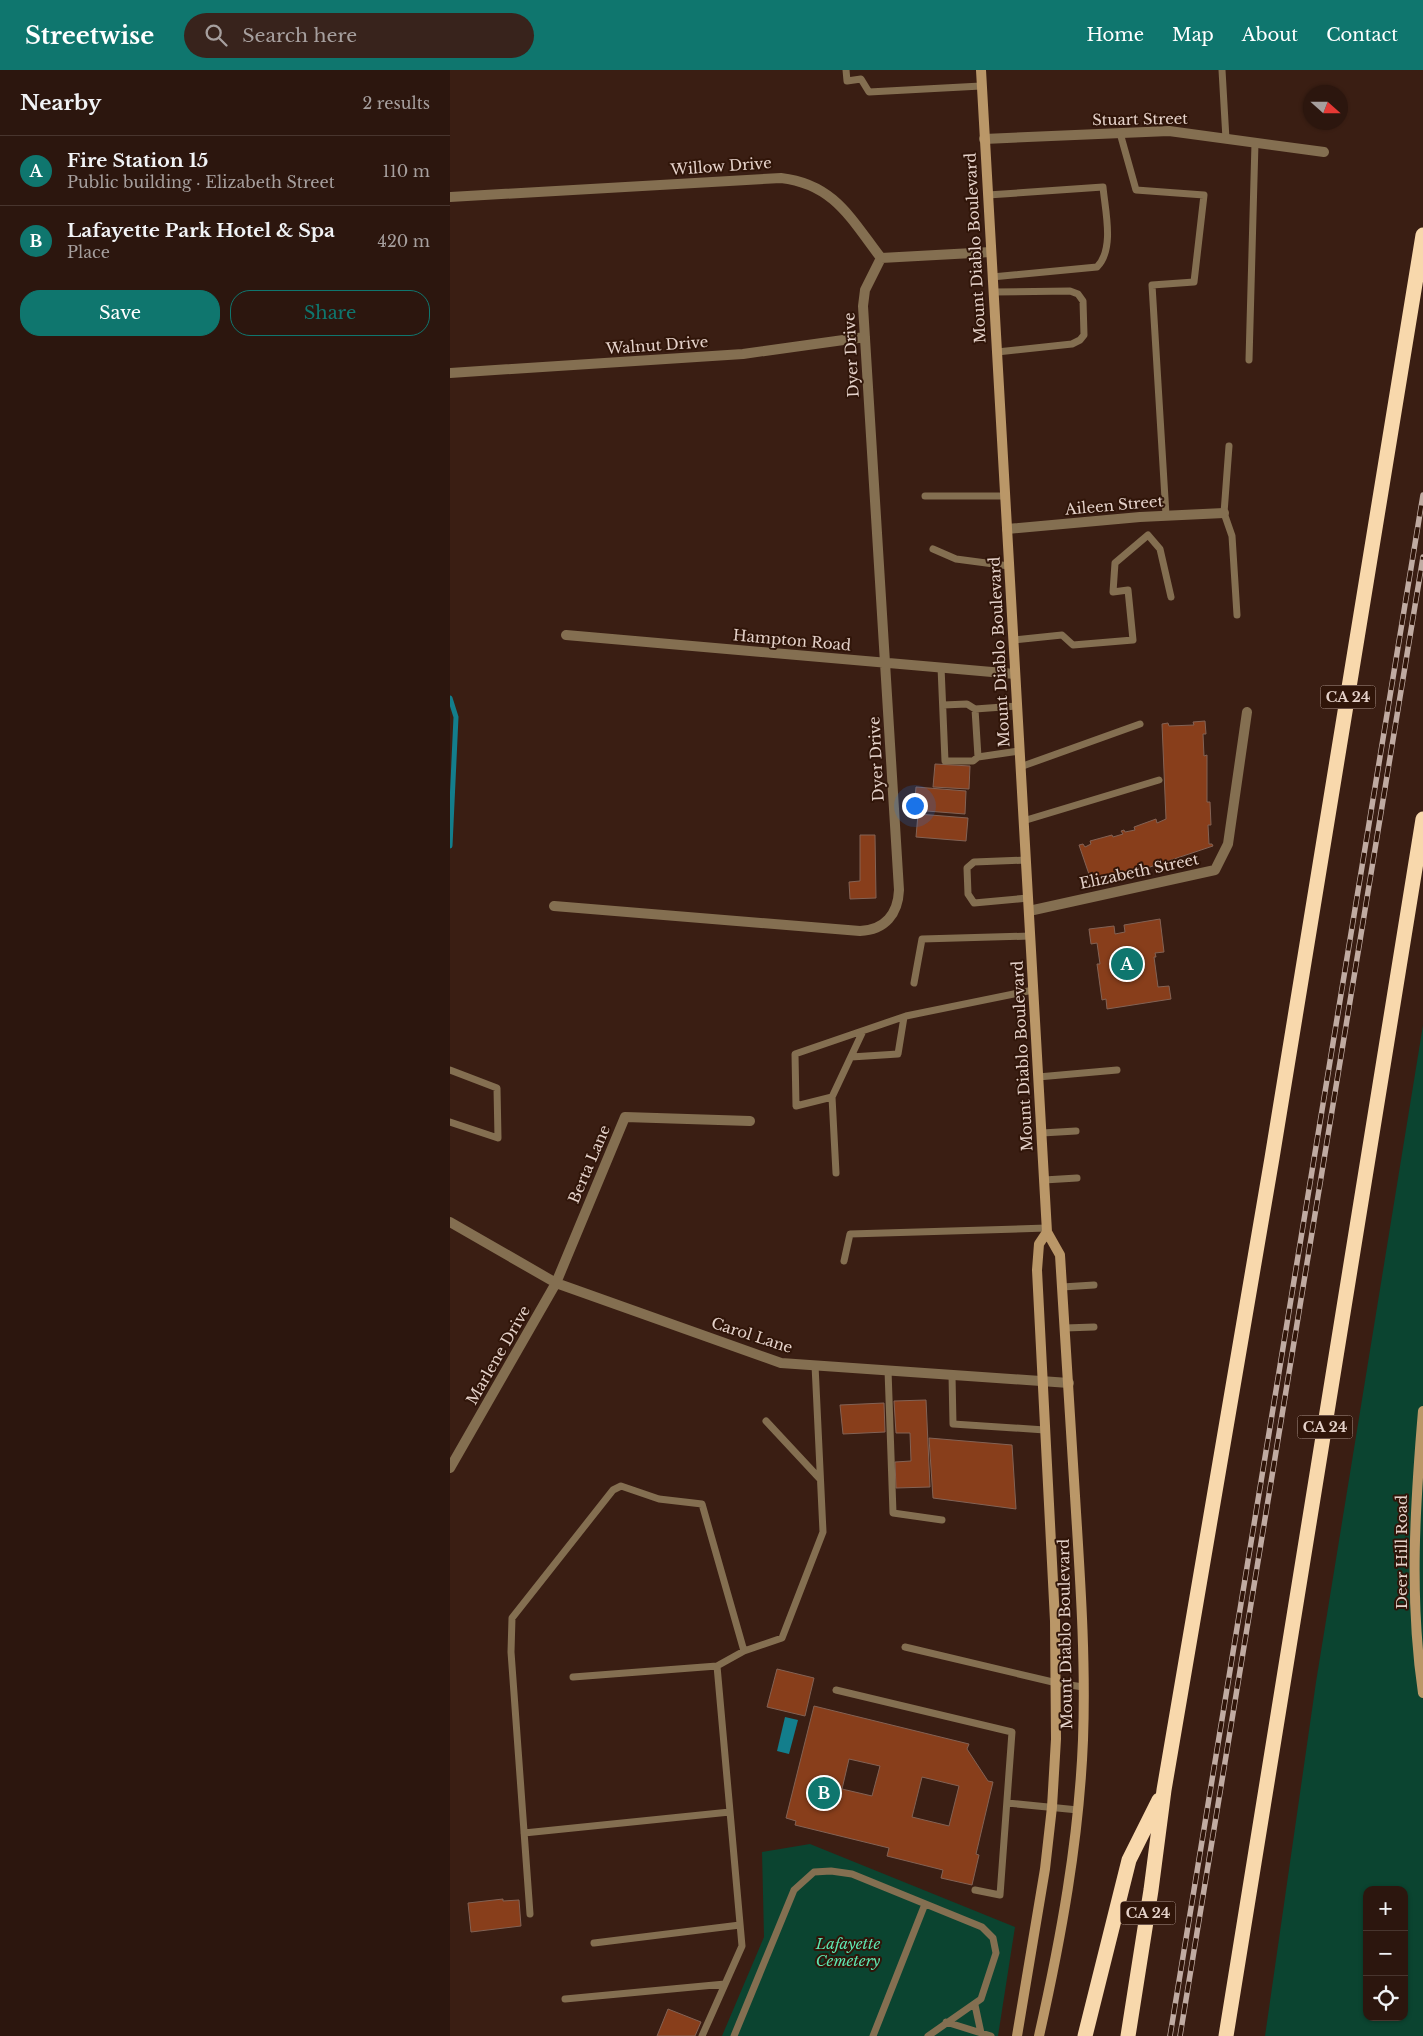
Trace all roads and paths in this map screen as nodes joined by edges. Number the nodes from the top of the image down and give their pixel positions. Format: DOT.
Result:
graph roads {
  1 [pos="846,70"];
  2 [pos="981,70"];
  3 [pos="1222,70"];
  4 [pos="982,86"];
  5 [pos="1120,133"];
  6 [pos="1226,138"];
  7 [pos="984,139"];
  8 [pos="1255,143"];
  9 [pos="1324,152"];
  10 [pos="988,195"];
  11 [pos="450,197"];
  12 [pos="1423,236"];
  13 [pos="991,252"];
  14 [pos="881,258"];
  15 [pos="992,277"];
  16 [pos="993,292"];
  17 [pos="865,337"];
  18 [pos="996,352"];
  19 [pos="1249,360"];
  20 [pos="450,373"];
  21 [pos="1229,446"];
  22 [pos="925,496"];
  23 [pos="1005,496"];
  24 [pos="1224,513"];
  25 [pos="1166,515"];
  26 [pos="1007,529"];
  27 [pos="933,549"];
  28 [pos="1009,566"];
  29 [pos="1171,597"];
  30 [pos="1237,615"];
  31 [pos="566,635"];
  32 [pos="1013,640"];
  33 [pos="886,663"];
  34 [pos="941,668"];
  35 [pos="1015,674"];
  36 [pos="943,705"];
  37 [pos="1017,706"];
  38 [pos="975,709"];
  39 [pos="1247,712"];
  40 [pos="1140,724"];
  41 [pos="1019,751"];
  42 [pos="978,757"];
  43 [pos="1020,767"];
  44 [pos="1159,780"];
  45 [pos="1423,819"];
  46 [pos="1024,821"];
  47 [pos="1026,860"];
  48 [pos="1028,898"];
  49 [pos="554,906"];
  50 [pos="1029,911"];
  51 [pos="1030,936"];
  52 [pos="914,983"];
  53 [pos="1033,990"];
  54 [pos="904,1018"];
  55 [pos="863,1031"];
  56 [pos="851,1057"];
  57 [pos="450,1070"];
  58 [pos="1117,1070"];
  59 [pos="1038,1077"];
  60 [pos="832,1097"];
  61 [pos="750,1121"];
  62 [pos="450,1122"];
  63 [pos="1076,1131"];
  64 [pos="1042,1133"];
  65 [pos="836,1173"];
  66 [pos="1077,1178"];
  67 [pos="1044,1180"];
  68 [pos="450,1222"];
  69 [pos="1047,1230"];
  70 [pos="844,1262"];
  71 [pos="556,1283"];
  72 [pos="1094,1285"];
  73 [pos="1062,1287"];
  74 [pos="1094,1327"];
  75 [pos="1065,1328"];
  76 [pos="815,1366"];
  77 [pos="888,1370"];
  78 [pos="952,1374"];
  79 [pos="1041,1380"];
  80 [pos="1069,1383"];
  81 [pos="1423,1411"];
  82 [pos="766,1421"];
  83 [pos="1045,1430"];
  84 [pos="450,1468"];
  85 [pos="820,1480"];
  86 [pos="942,1520"];
  87 [pos="905,1647"];
  88 [pos="744,1651"];
  89 [pos="717,1666"];
  90 [pos="573,1677"];
  91 [pos="1057,1683"];
  92 [pos="1083,1687"];
  93 [pos="836,1690"];
  94 [pos="1423,1693"];
  95 [pos="1164,1790"];
  96 [pos="1007,1803"];
  97 [pos="1052,1807"];
  98 [pos="1078,1810"];
  99 [pos="730,1812"];
  100 [pos="524,1833"];
  101 [pos="975,1890"];
  102 [pos="925,1904"];
  103 [pos="530,1914"];
  104 [pos="740,1925"];
  105 [pos="594,1944"];
  106 [pos="725,1984"];
  107 [pos="565,1999"];
  108 [pos="975,2005"];
  109 [pos="946,2022"];
  110 [pos="981,2033"];
  111 [pos="702,2036"];
  112 [pos="734,2036"];
  113 [pos="873,2036"];
  114 [pos="928,2036"];
  115 [pos="991,2036"];
  116 [pos="1017,2036"];
  117 [pos="1039,2036"];
  118 [pos="1085,2036"];
  119 [pos="1128,2036"];
  120 [pos="1226,2036"];
  1 -- 4 [label="lane"];
  2 -- 4 [label="main road, Mount Diablo Boulevard"];
  3 -- 6 [label="lane"];
  4 -- 7 [label="main road, Mount Diablo Boulevard"];
  5 -- 6 [label="street, Stuart Street"];
  5 -- 7 [label="street, Stuart Street"];
  5 -- 25 [label="lane"];
  6 -- 8 [label="street, Stuart Street"];
  7 -- 10 [label="main road, Mount Diablo Boulevard"];
  8 -- 9 [label="street, Stuart Street"];
  8 -- 19 [label="lane"];
  10 -- 13 [label="main road, Mount Diablo Boulevard"];
  10 -- 15 [label="lane"];
  11 -- 14 [label="street, Willow Drive"];
  12 -- 95 [label="highway, CA 24"];
  13 -- 14 [label="street"];
  13 -- 15 [label="main road, Mount Diablo Boulevard"];
  14 -- 17 [label="street, Dyer Drive"];
  15 -- 16 [label="main road, Mount Diablo Boulevard"];
  16 -- 18 [label="main road, Mount Diablo Boulevard"];
  16 -- 18 [label="lane"];
  17 -- 20 [label="street, Walnut Drive"];
  17 -- 33 [label="street, Dyer Drive"];
  18 -- 23 [label="main road, Mount Diablo Boulevard"];
  21 -- 24 [label="lane"];
  22 -- 23 [label="lane"];
  23 -- 26 [label="main road, Mount Diablo Boulevard"];
  24 -- 25 [label="street, Aileen Street"];
  24 -- 30 [label="lane"];
  25 -- 26 [label="street, Aileen Street"];
  26 -- 28 [label="main road, Mount Diablo Boulevard"];
  27 -- 28 [label="lane"];
  28 -- 32 [label="main road, Mount Diablo Boulevard"];
  29 -- 32 [label="lane"];
  31 -- 33 [label="street, Hampton Road"];
  32 -- 35 [label="main road, Mount Diablo Boulevard"];
  33 -- 34 [label="street, Hampton Road"];
  33 -- 49 [label="street, Dyer Drive"];
  34 -- 35 [label="street, Hampton Road"];
  34 -- 36 [label="lane"];
  35 -- 37 [label="main road, Mount Diablo Boulevard"];
  36 -- 38 [label="lane"];
  36 -- 42 [label="lane"];
  37 -- 38 [label="lane"];
  37 -- 41 [label="main road, Mount Diablo Boulevard"];
  38 -- 42 [label="lane"];
  39 -- 50 [label="street, Elizabeth Street"];
  40 -- 43 [label="lane"];
  41 -- 42 [label="lane"];
  41 -- 43 [label="main road, Mount Diablo Boulevard"];
  43 -- 46 [label="main road, Mount Diablo Boulevard"];
  44 -- 46 [label="lane"];
  45 -- 120 [label="highway, CA 24"];
  46 -- 47 [label="main road, Mount Diablo Boulevard"];
  47 -- 48 [label="main road, Mount Diablo Boulevard"];
  47 -- 48 [label="lane"];
  48 -- 50 [label="main road, Mount Diablo Boulevard"];
  50 -- 51 [label="main road, Mount Diablo Boulevard"];
  51 -- 52 [label="lane"];
  51 -- 53 [label="main road, Mount Diablo Boulevard"];
  53 -- 54 [label="lane"];
  53 -- 59 [label="main road, Mount Diablo Boulevard"];
  54 -- 55 [label="lane"];
  54 -- 56 [label="lane"];
  55 -- 56 [label="lane"];
  55 -- 60 [label="lane"];
  56 -- 60 [label="lane"];
  57 -- 62 [label="lane"];
  58 -- 59 [label="lane"];
  59 -- 64 [label="main road, Mount Diablo Boulevard"];
  60 -- 65 [label="lane"];
  61 -- 71 [label="street, Berta Lane"];
  63 -- 64 [label="lane"];
  64 -- 67 [label="main road, Mount Diablo Boulevard"];
  66 -- 67 [label="lane"];
  67 -- 69 [label="main road, Mount Diablo Boulevard"];
  68 -- 71 [label="street, Carol Lane"];
  69 -- 70 [label="lane"];
  69 -- 73 [label="main road, Mount Diablo Boulevard"];
  69 -- 79 [label="main road, Mount Diablo Boulevard"];
  71 -- 76 [label="street, Carol Lane"];
  71 -- 84 [label="street, Marlene Drive"];
  72 -- 73 [label="lane"];
  73 -- 75 [label="main road, Mount Diablo Boulevard"];
  74 -- 75 [label="lane"];
  75 -- 80 [label="main road, Mount Diablo Boulevard"];
  76 -- 77 [label="street, Carol Lane"];
  76 -- 85 [label="lane"];
  77 -- 78 [label="street, Carol Lane"];
  77 -- 86 [label="lane"];
  78 -- 79 [label="street, Carol Lane"];
  78 -- 83 [label="lane"];
  79 -- 80 [label="street, Carol Lane"];
  79 -- 83 [label="main road, Mount Diablo Boulevard"];
  80 -- 92 [label="main road, Mount Diablo Boulevard"];
  81 -- 94 [label="main road, Deer Hill Road"];
  82 -- 85 [label="lane"];
  83 -- 91 [label="main road, Mount Diablo Boulevard"];
  85 -- 88 [label="lane"];
  87 -- 91 [label="lane"];
  88 -- 89 [label="lane"];
  88 -- 100 [label="lane"];
  89 -- 90 [label="lane"];
  89 -- 99 [label="lane"];
  91 -- 92 [label="lane"];
  91 -- 97 [label="main road, Mount Diablo Boulevard"];
  92 -- 98 [label="main road, Mount Diablo Boulevard"];
  93 -- 96 [label="lane"];
  95 -- 118 [label="highway"];
  95 -- 119 [label="highway, CA 24"];
  96 -- 97 [label="lane"];
  96 -- 101 [label="lane"];
  97 -- 98 [label="lane"];
  97 -- 116 [label="main road, Mount Diablo Boulevard"];
  98 -- 117 [label="main road, Mount Diablo Boulevard"];
  99 -- 100 [label="lane"];
  99 -- 104 [label="lane"];
  100 -- 103 [label="lane"];
  102 -- 108 [label="lane"];
  102 -- 112 [label="lane"];
  102 -- 113 [label="lane"];
  104 -- 105 [label="lane"];
  104 -- 106 [label="lane"];
  106 -- 107 [label="lane"];
  106 -- 111 [label="lane"];
  108 -- 109 [label="lane"];
  108 -- 110 [label="lane"];
  109 -- 110 [label="lane"];
  109 -- 114 [label="lane"];
  110 -- 115 [label="lane"];
}
